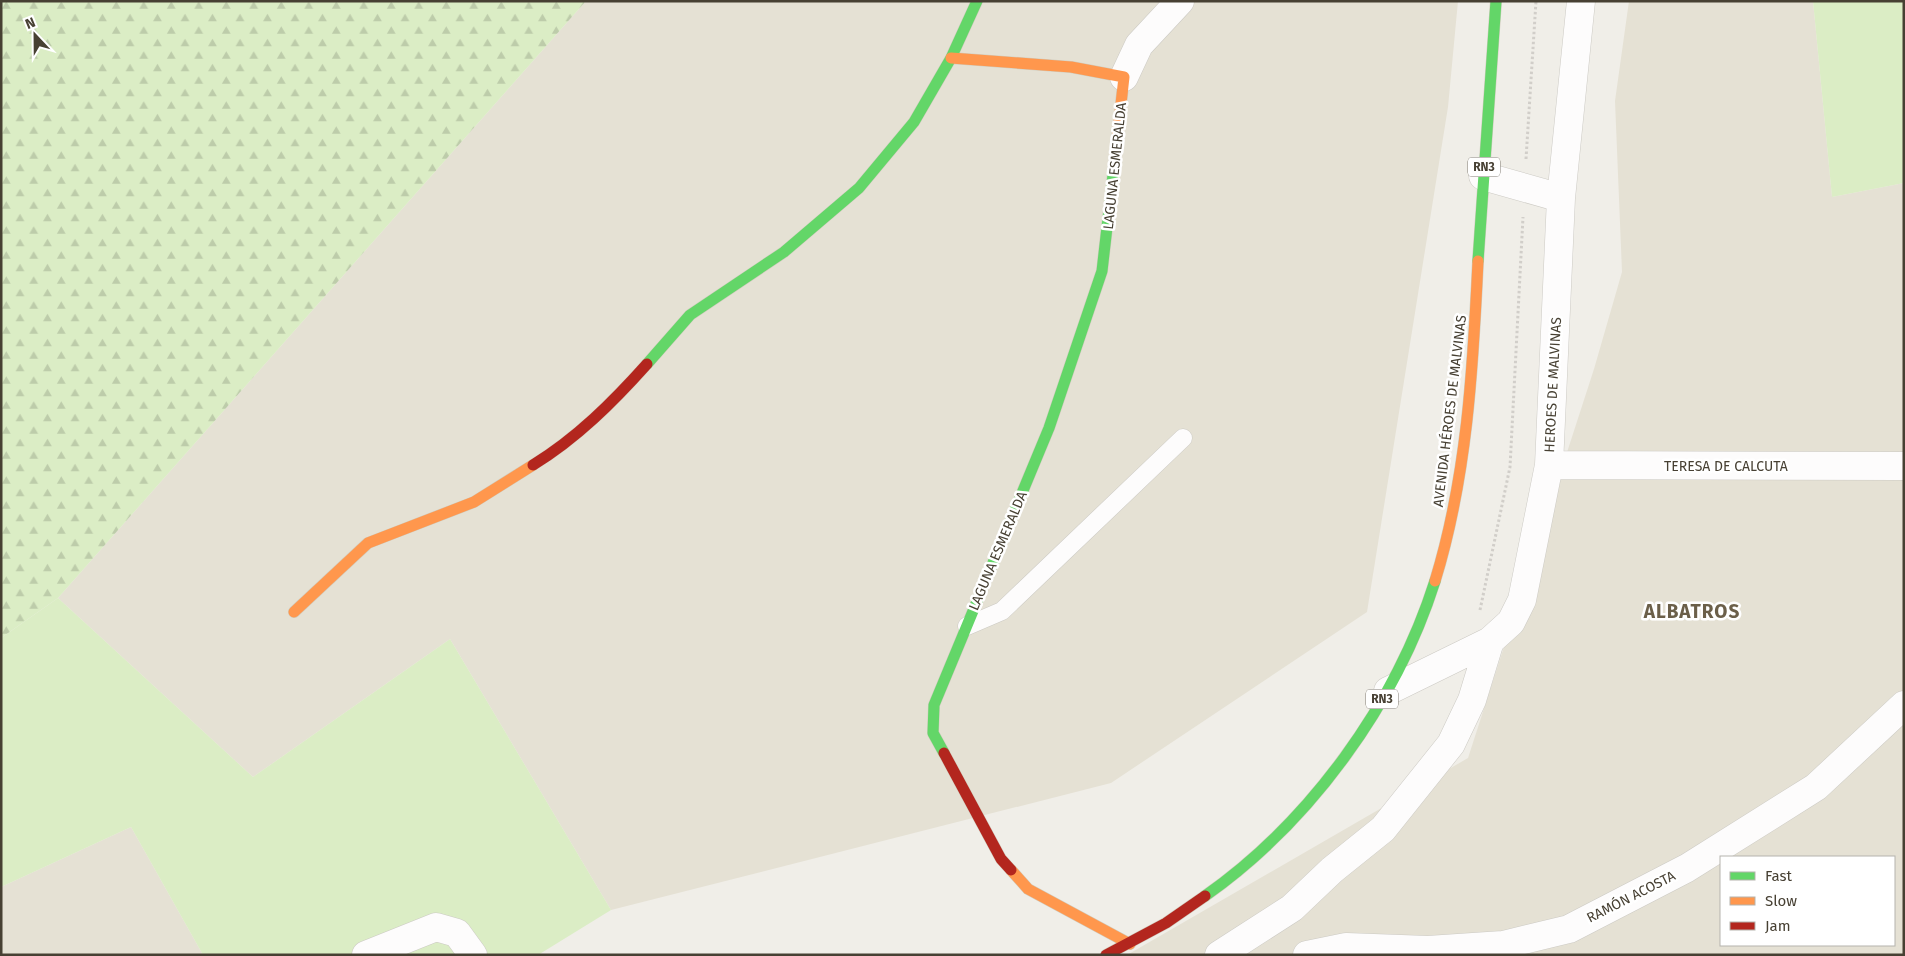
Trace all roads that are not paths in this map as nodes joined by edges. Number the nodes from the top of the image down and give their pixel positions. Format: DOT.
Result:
graph roads {
  1 [pos="977,1"];
  2 [pos="1180,1"];
  3 [pos="1496,1"];
  4 [pos="1581,1"];
  5 [pos="951,58"];
  6 [pos="1124,77"];
  7 [pos="1483,176"];
  8 [pos="1561,198"];
  9 [pos="1183,438"];
  10 [pos="1549,465"];
  11 [pos="1904,466"];
  12 [pos="294,612"];
  13 [pos="967,626"];
  14 [pos="1480,645"];
  15 [pos="1388,691"];
  16 [pos="1904,705"];
  17 [pos="1130,944"];
  18 [pos="366,955"];
  19 [pos="473,955"];
  20 [pos="1106,955"];
  21 [pos="1219,955"];
  22 [pos="1307,955"];
  1 -- 5 [label="main road"];
  2 -- 6 [label="street, LAGUNA ESMERALDA"];
  3 -- 7 [label="main road, AVENIDA HÉROES DE MALVINAS / RN3"];
  4 -- 8 [label="street, HEROES DE MALVINAS"];
  5 -- 6 [label="main road"];
  5 -- 12 [label="main road"];
  6 -- 13 [label="main road, LAGUNA ESMERALDA"];
  7 -- 8 [label="street"];
  7 -- 15 [label="main road, AVENIDA HÉROES DE MALVINAS / RN3"];
  8 -- 10 [label="street, HEROES DE MALVINAS"];
  9 -- 13 [label="lane"];
  10 -- 11 [label="street, TERESA DE CALCUTA"];
  10 -- 14 [label="street, HEROES DE MALVINAS"];
  13 -- 17 [label="main road, LAGUNA ESMERALDA"];
  14 -- 15 [label="street, HEROES DE MALVINAS"];
  14 -- 21 [label="street"];
  15 -- 17 [label="main road, AVENIDA HÉROES DE MALVINAS / RN3"];
  16 -- 22 [label="street, RAMÓN ACOSTA"];
  17 -- 20 [label="main road, AVENIDA HÉROES DE MALVINAS / RN3"];
  18 -- 19 [label="street"];
}
